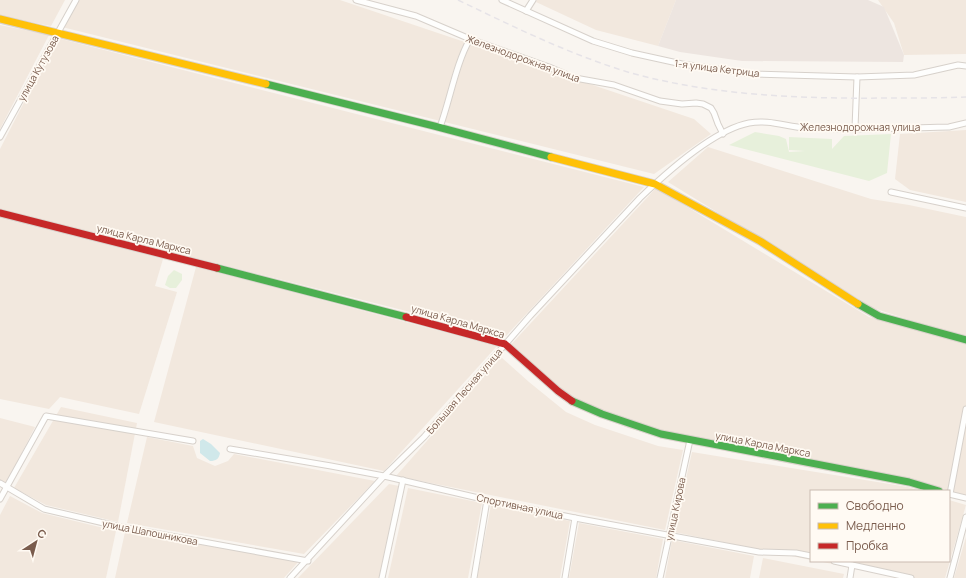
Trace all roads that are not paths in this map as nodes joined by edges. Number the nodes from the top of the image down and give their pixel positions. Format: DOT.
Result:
graph roads {
  1 [pos="76,0"];
  2 [pos="356,0"];
  3 [pos="502,0"];
  4 [pos="534,0"];
  5 [pos="526,11"];
  6 [pos="0,19"];
  7 [pos="58,32"];
  8 [pos="470,38"];
  9 [pos="966,66"];
  10 [pos="856,76"];
  11 [pos="966,123"];
  12 [pos="440,127"];
  13 [pos="855,128"];
  14 [pos="732,130"];
  15 [pos="723,134"];
  16 [pos="0,137"];
  17 [pos="655,184"];
  18 [pos="891,192"];
  19 [pos="966,208"];
  20 [pos="0,213"];
  21 [pos="966,340"];
  22 [pos="505,344"];
  23 [pos="966,409"];
  24 [pos="690,440"];
  25 [pos="193,441"];
  26 [pos="230,449"];
  27 [pos="384,476"];
  28 [pos="403,480"];
  29 [pos="0,483"];
  30 [pos="7,487"];
  31 [pos="936,490"];
  32 [pos="950,490"];
  33 [pos="950,494"];
  34 [pos="966,498"];
  35 [pos="0,499"];
  36 [pos="487,500"];
  37 [pos="966,517"];
  38 [pos="575,518"];
  39 [pos="669,535"];
  40 [pos="810,556"];
  41 [pos="308,561"];
  42 [pos="838,562"];
  43 [pos="852,565"];
  44 [pos="290,578"];
  45 [pos="382,578"];
  46 [pos="474,578"];
  47 [pos="565,578"];
  48 [pos="660,578"];
  49 [pos="850,578"];
  50 [pos="911,578"];
  51 [pos="950,578"];
  1 -- 7 [label="street, улица Кутузова"];
  2 -- 8 [label="street, Железнодорожная улица"];
  3 -- 5 [label="street, 1-я улица Кетрица"];
  4 -- 5 [label="street"];
  5 -- 10 [label="street, 1-я улица Кетрица"];
  6 -- 7 [label="street"];
  7 -- 12 [label="street"];
  7 -- 16 [label="street, улица Кутузова"];
  8 -- 12 [label="street"];
  8 -- 15 [label="street, Железнодорожная улица"];
  9 -- 10 [label="street, 1-я улица Кетрица"];
  10 -- 13 [label="street"];
  11 -- 13 [label="street, Железнодорожная улица"];
  12 -- 17 [label="street"];
  13 -- 14 [label="street, Железнодорожная улица"];
  14 -- 15 [label="street, Большая Лесная улица"];
  15 -- 17 [label="street, Большая Лесная улица"];
  17 -- 21 [label="street"];
  17 -- 22 [label="street, Большая Лесная улица"];
  18 -- 19 [label="street"];
  20 -- 22 [label="street, улица Карла Маркса"];
  22 -- 24 [label="street, улица Карла Маркса"];
  22 -- 27 [label="street, Большая Лесная улица"];
  23 -- 32 [label="street"];
  24 -- 31 [label="street, улица Карла Маркса"];
  24 -- 39 [label="street, улица Кирова"];
  25 -- 30 [label="street"];
  26 -- 27 [label="street, Спортивная улица"];
  27 -- 28 [label="street, Спортивная улица"];
  27 -- 41 [label="street, Большая Лесная улица"];
  28 -- 36 [label="street, Спортивная улица"];
  28 -- 45 [label="street"];
  29 -- 30 [label="street, улица Шапошникова"];
  30 -- 35 [label="street"];
  30 -- 41 [label="street, улица Шапошникова"];
  33 -- 34 [label="street"];
  36 -- 38 [label="street, Спортивная улица"];
  36 -- 46 [label="street"];
  37 -- 51 [label="street"];
  38 -- 39 [label="street, Спортивная улица"];
  38 -- 47 [label="street"];
  39 -- 40 [label="street, Спортивная улица"];
  39 -- 48 [label="street, улица Кирова"];
  41 -- 44 [label="street, Большая Лесная улица"];
  42 -- 43 [label="street"];
  43 -- 49 [label="street"];
  43 -- 50 [label="street"];
}
